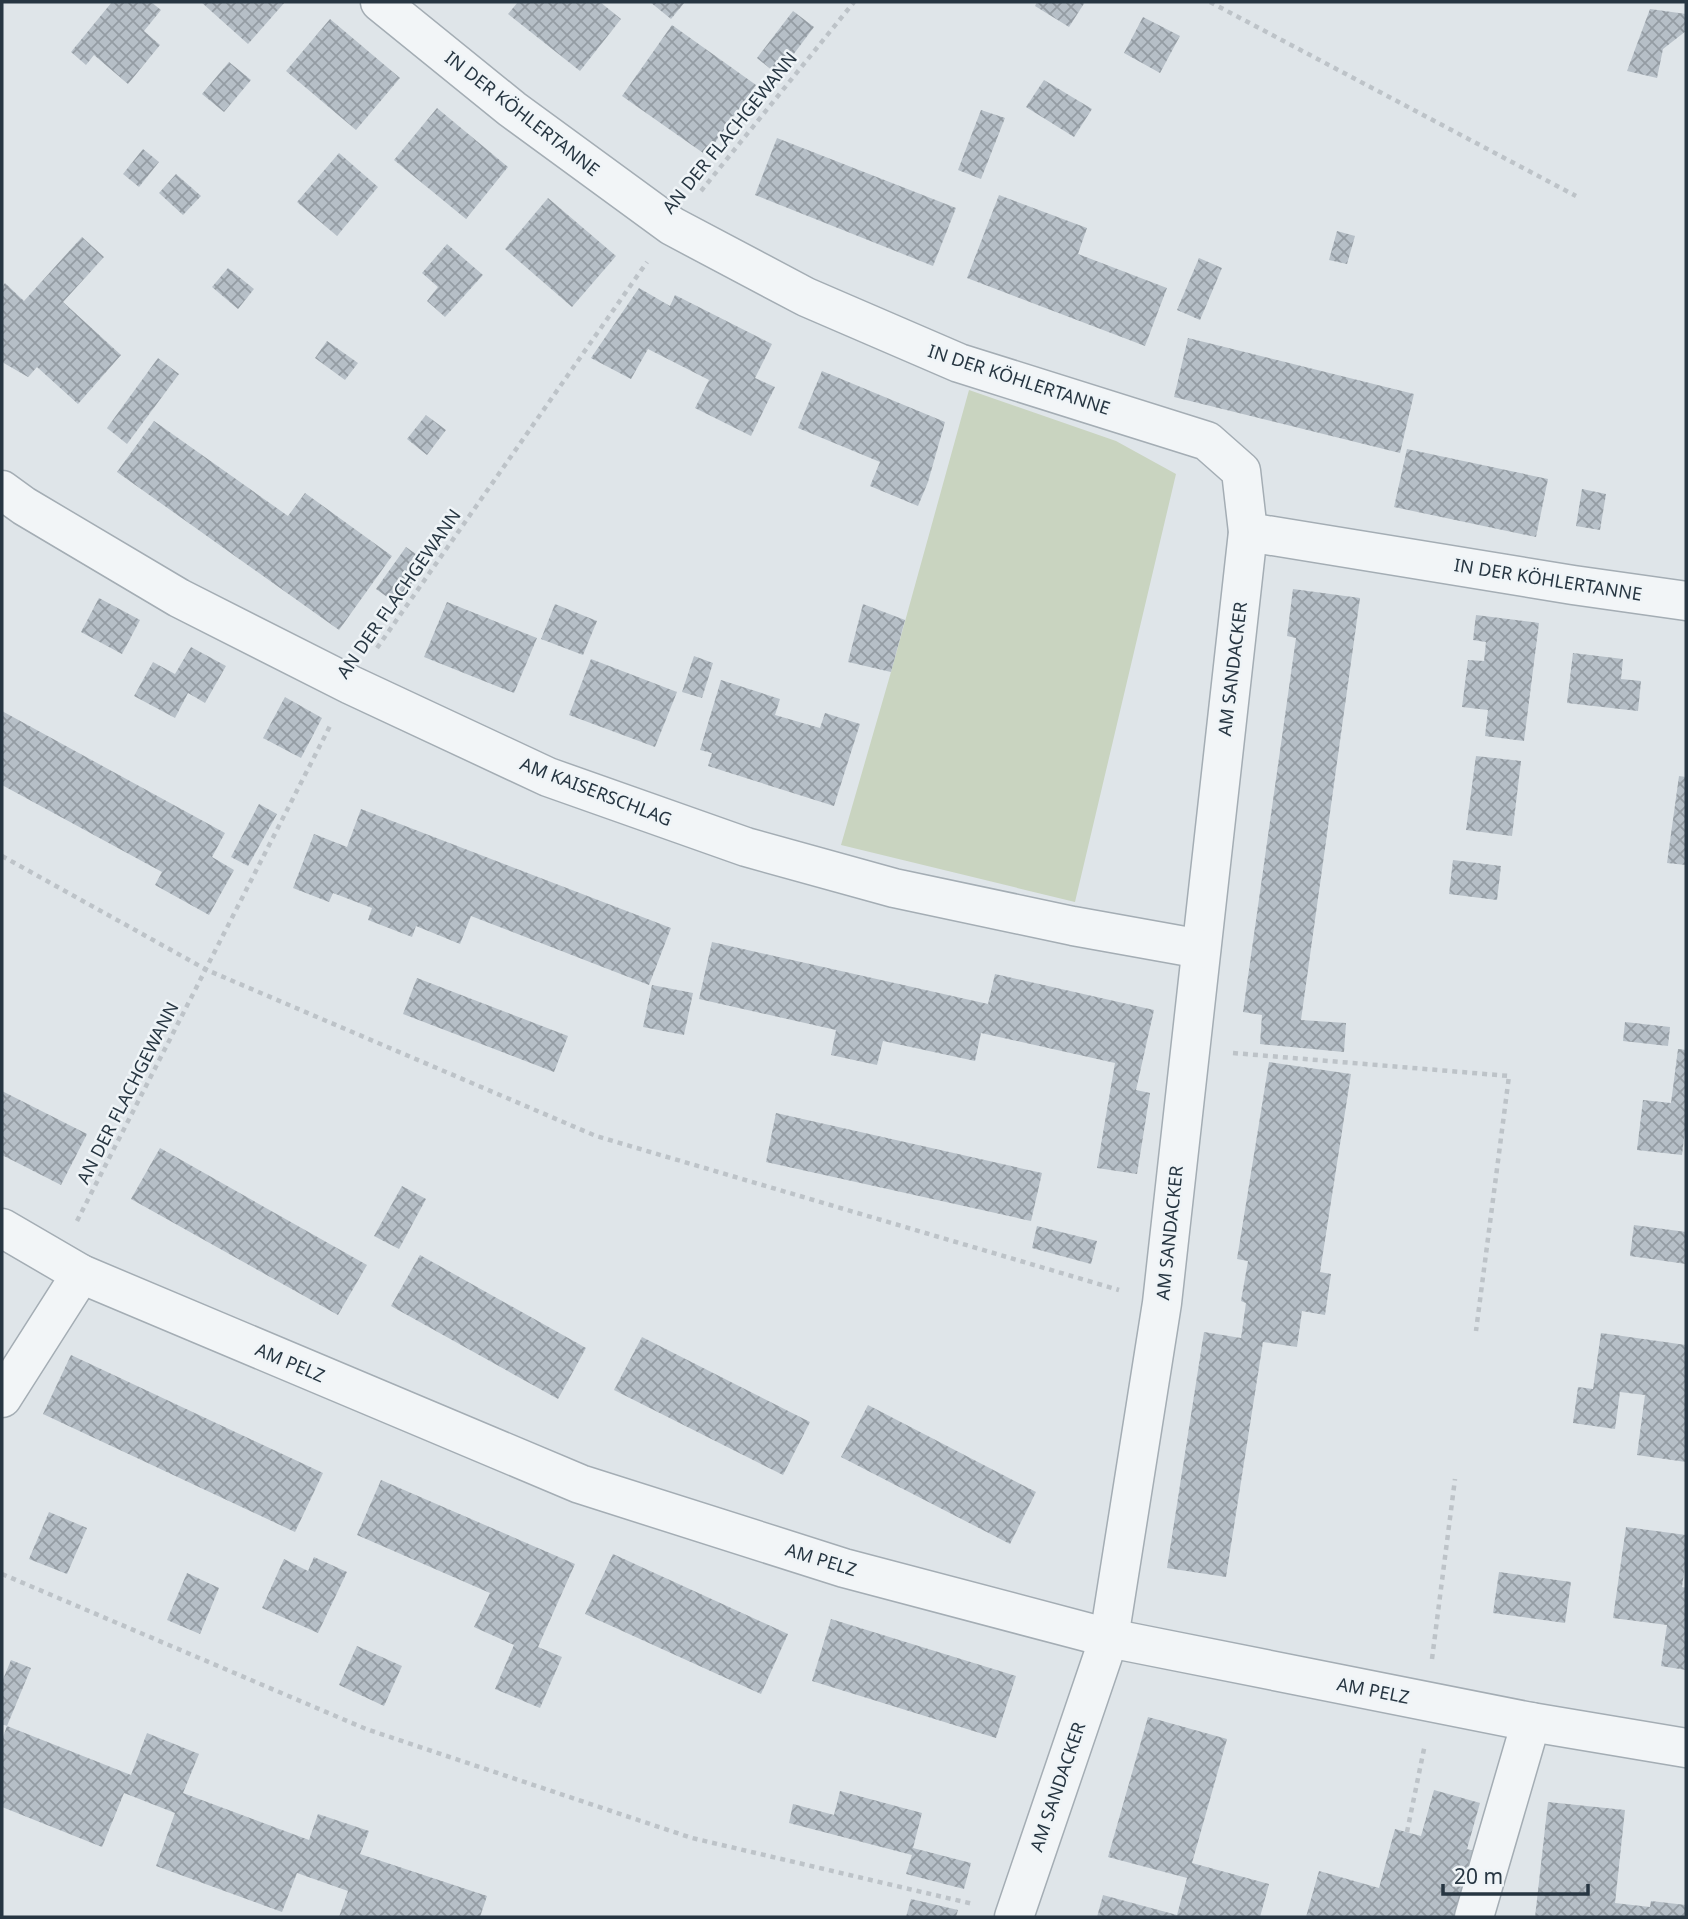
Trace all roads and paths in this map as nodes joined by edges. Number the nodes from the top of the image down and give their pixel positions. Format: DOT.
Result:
graph roads {
  1 [pos="380,2"];
  2 [pos="854,2"];
  3 [pos="1210,2"];
  4 [pos="1576,196"];
  5 [pos="672,226"];
  6 [pos="2,490"];
  7 [pos="1248,532"];
  8 [pos="1686,601"];
  9 [pos="351,685"];
  10 [pos="2,856"];
  11 [pos="1201,948"];
  12 [pos="208,970"];
  13 [pos="1190,1050"];
  14 [pos="2,1228"];
  15 [pos="69,1267"];
  16 [pos="1162,1303"];
  17 [pos="1476,1331"];
  18 [pos="2,1398"];
  19 [pos="1455,1479"];
  20 [pos="2,1574"];
  21 [pos="1109,1638"];
  22 [pos="1427,1701"];
  23 [pos="1531,1722"];
  24 [pos="1425,1745"];
  25 [pos="1686,1748"];
  26 [pos="1407,1832"];
  27 [pos="1015,1915"];
  28 [pos="1474,1917"];
  1 -- 5 [label="street, IN DER KÖHLERTANNE"];
  2 -- 5 [label="path, AN DER FLACHGEWANN"];
  3 -- 4 [label="path"];
  5 -- 7 [label="street, IN DER KÖHLERTANNE"];
  5 -- 9 [label="path, AN DER FLACHGEWANN"];
  6 -- 9 [label="street, AM KAISERSCHLAG"];
  7 -- 8 [label="street, IN DER KÖHLERTANNE"];
  7 -- 11 [label="street, AM SANDACKER"];
  9 -- 11 [label="street, AM KAISERSCHLAG"];
  9 -- 12 [label="path, AN DER FLACHGEWANN"];
  10 -- 12 [label="path"];
  11 -- 13 [label="street, AM SANDACKER"];
  12 -- 15 [label="path, AN DER FLACHGEWANN"];
  12 -- 16 [label="path"];
  13 -- 16 [label="street, AM SANDACKER"];
  13 -- 17 [label="path"];
  14 -- 15 [label="street, AM PELZ"];
  15 -- 18 [label="street"];
  15 -- 21 [label="street, AM PELZ"];
  16 -- 21 [label="street, AM SANDACKER"];
  19 -- 22 [label="path"];
  20 -- 27 [label="path"];
  21 -- 22 [label="street, AM PELZ"];
  21 -- 27 [label="street, AM SANDACKER"];
  22 -- 23 [label="street, AM PELZ"];
  23 -- 25 [label="street, AM PELZ"];
  23 -- 28 [label="street"];
  24 -- 26 [label="path"];
}
